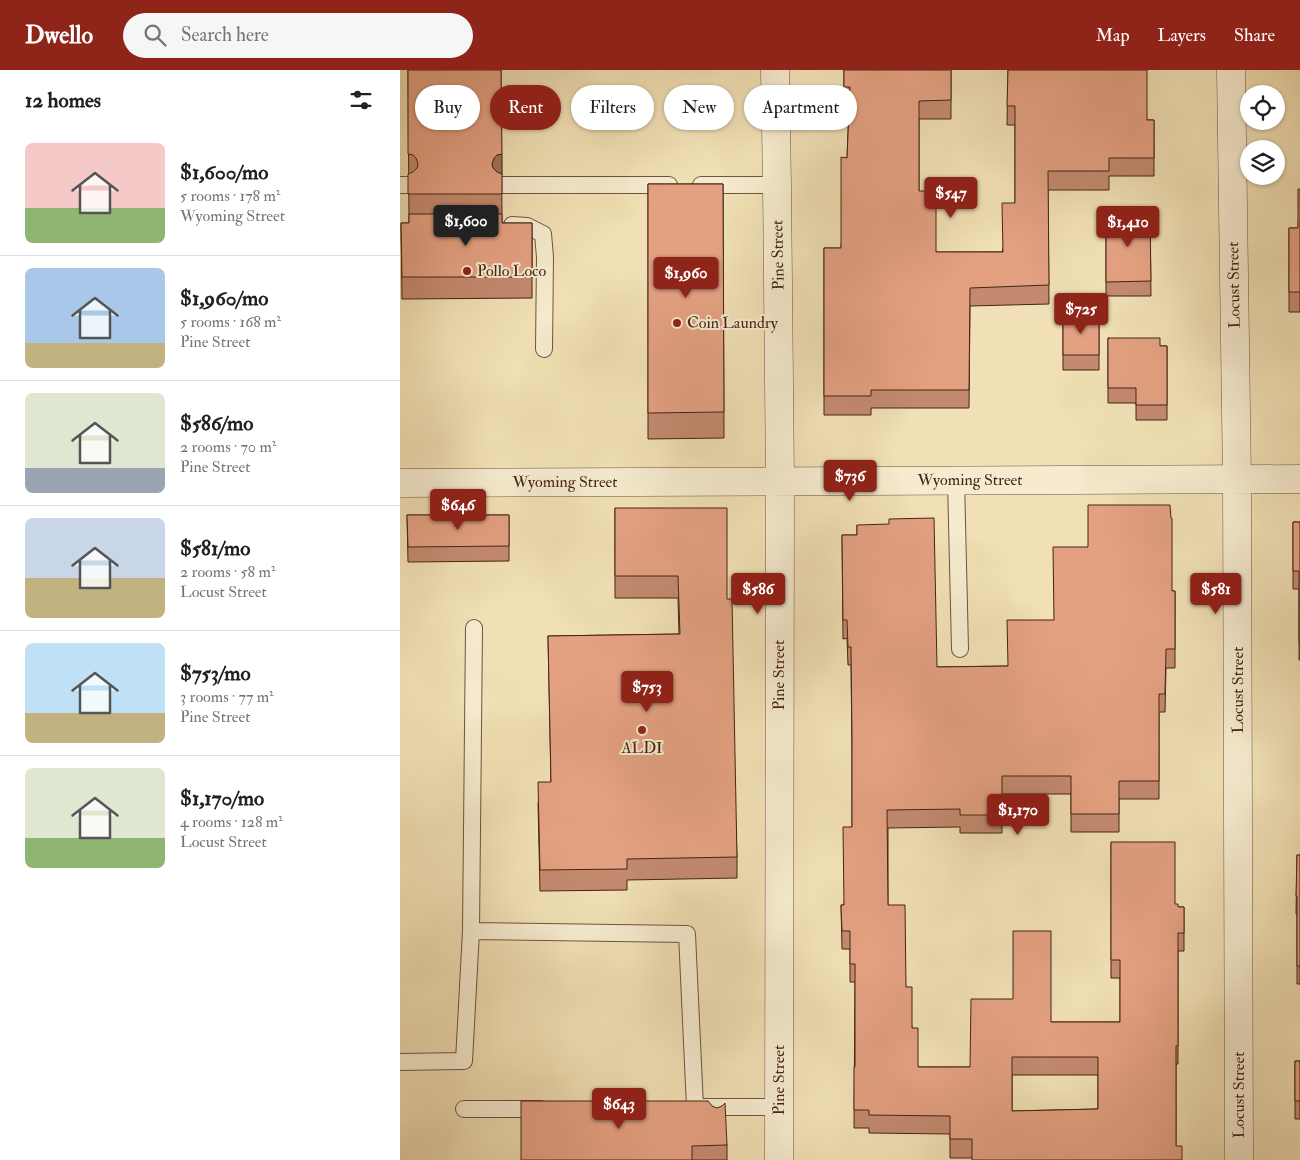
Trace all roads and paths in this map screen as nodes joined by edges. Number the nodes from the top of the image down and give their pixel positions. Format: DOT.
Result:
graph roads {
  1 [pos="775,70"];
  2 [pos="1231,70"];
  3 [pos="502,185"];
  4 [pos="777,185"];
  5 [pos="498,225"];
  6 [pos="544,349"];
  7 [pos="1237,479"];
  8 [pos="1300,479"];
  9 [pos="956,480"];
  10 [pos="780,481"];
  11 [pos="400,483"];
  12 [pos="474,628"];
  13 [pos="960,649"];
  14 [pos="471,931"];
  15 [pos="400,1062"];
  16 [pos="778,1107"];
  17 [pos="560,1108"];
  18 [pos="676,1108"];
  19 [pos="695,1108"];
  20 [pos="717,1108"];
  21 [pos="464,1109"];
  22 [pos="717,1124"];
  23 [pos="779,1160"];
  24 [pos="1239,1160"];
  1 -- 4 [label="street, Pine Street"];
  2 -- 7 [label="street, Locust Street"];
  3 -- 4 [label="lane"];
  4 -- 10 [label="street, Pine Street"];
  5 -- 6 [label="lane"];
  7 -- 8 [label="street, Wyoming Street"];
  7 -- 9 [label="street, Wyoming Street"];
  7 -- 24 [label="street, Locust Street"];
  9 -- 10 [label="street, Wyoming Street"];
  9 -- 13 [label="lane"];
  10 -- 11 [label="street, Wyoming Street"];
  10 -- 16 [label="street, Pine Street"];
  12 -- 14 [label="lane"];
  14 -- 15 [label="lane"];
  14 -- 19 [label="lane"];
  16 -- 20 [label="lane"];
  16 -- 23 [label="street, Pine Street"];
  17 -- 21 [label="lane"];
  18 -- 19 [label="lane"];
  19 -- 20 [label="lane"];
  20 -- 22 [label="lane"];
}
